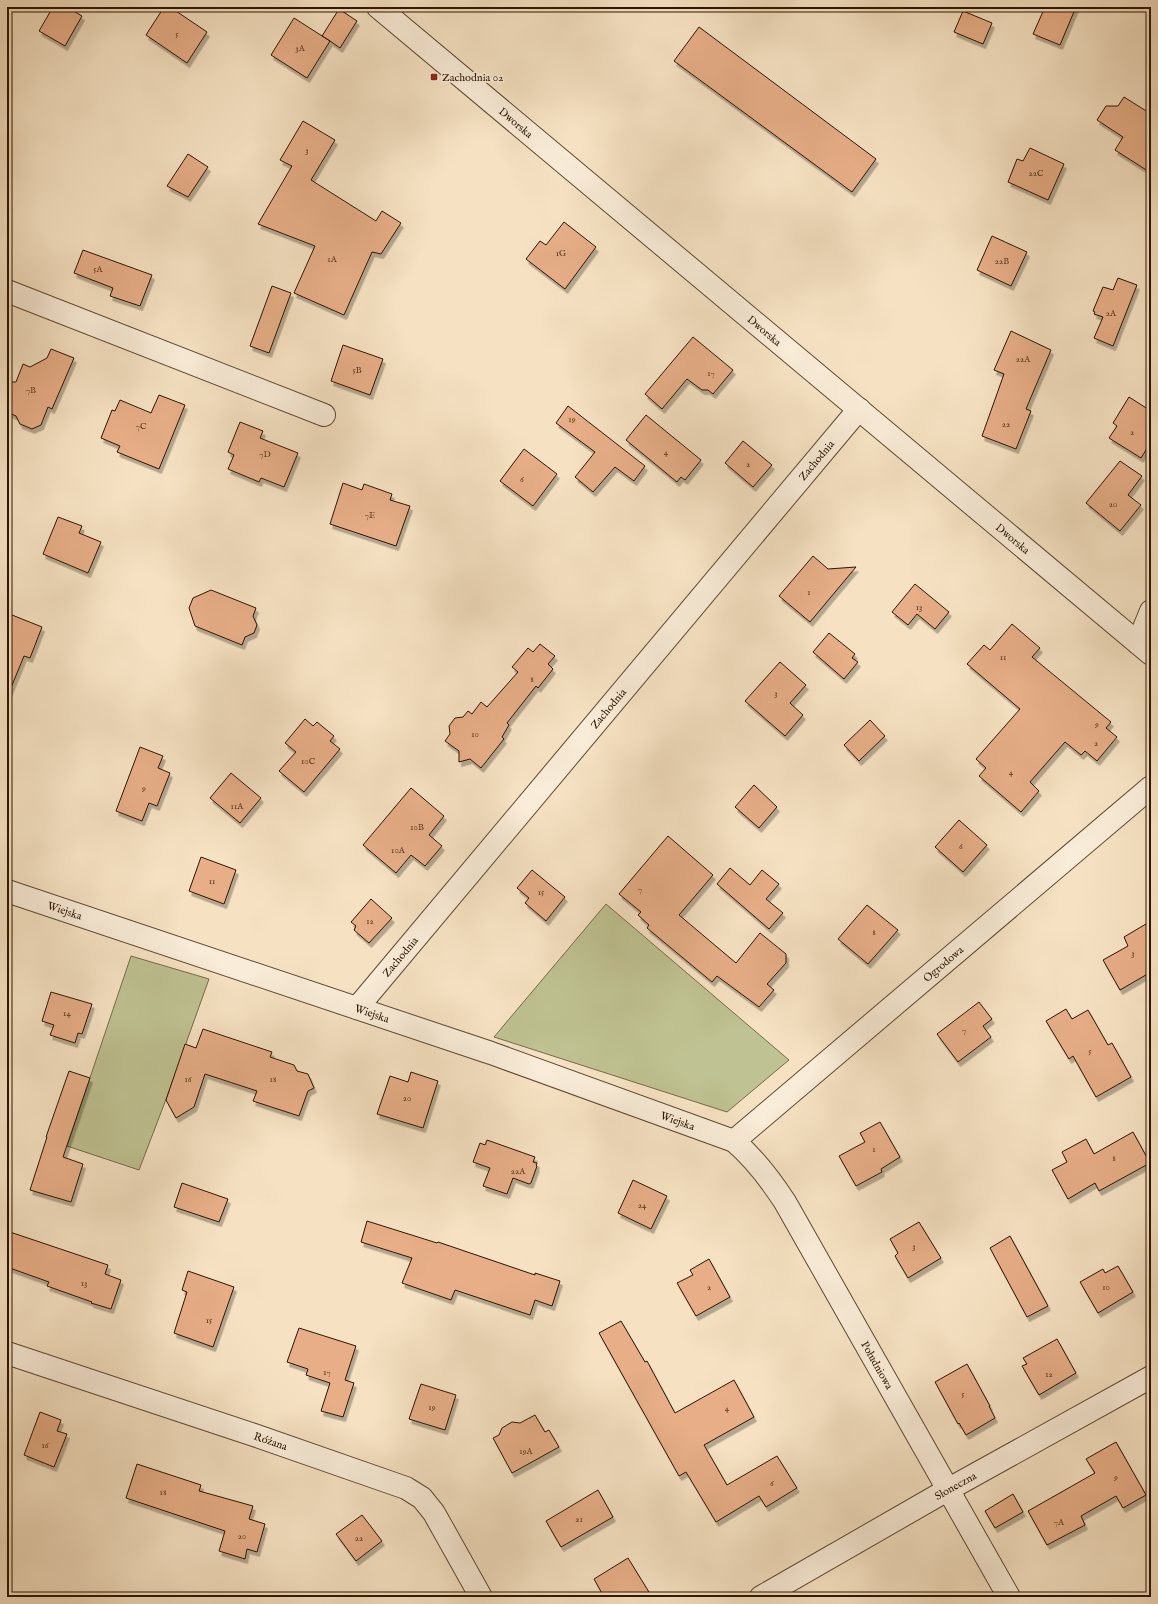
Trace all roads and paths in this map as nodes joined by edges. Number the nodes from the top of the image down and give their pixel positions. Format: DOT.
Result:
graph roads {
  1 [pos="378,7"];
  2 [pos="7,292"];
  3 [pos="859,409"];
  4 [pos="324,415"];
  5 [pos="1151,611"];
  6 [pos="1144,649"];
  7 [pos="1151,787"];
  8 [pos="7,891"];
  9 [pos="357,1008"];
  10 [pos="734,1141"];
  11 [pos="7,1353"];
  12 [pos="1151,1377"];
  13 [pos="948,1489"];
  14 [pos="481,1597"];
  15 [pos="761,1597"];
  16 [pos="1009,1597"];
  1 -- 3 [label="street, Dworska"];
  2 -- 4 [label="street"];
  3 -- 6 [label="street, Dworska"];
  3 -- 9 [label="street, Zachodnia"];
  5 -- 6 [label="street"];
  7 -- 10 [label="street, Ogrodowa"];
  8 -- 9 [label="street, Wiejska"];
  9 -- 10 [label="street, Wiejska"];
  10 -- 13 [label="street, Południowa"];
  11 -- 14 [label="street, Różana"];
  12 -- 13 [label="street, Słoneczna"];
  13 -- 15 [label="street, Słoneczna"];
  13 -- 16 [label="street, Południowa"];
}
